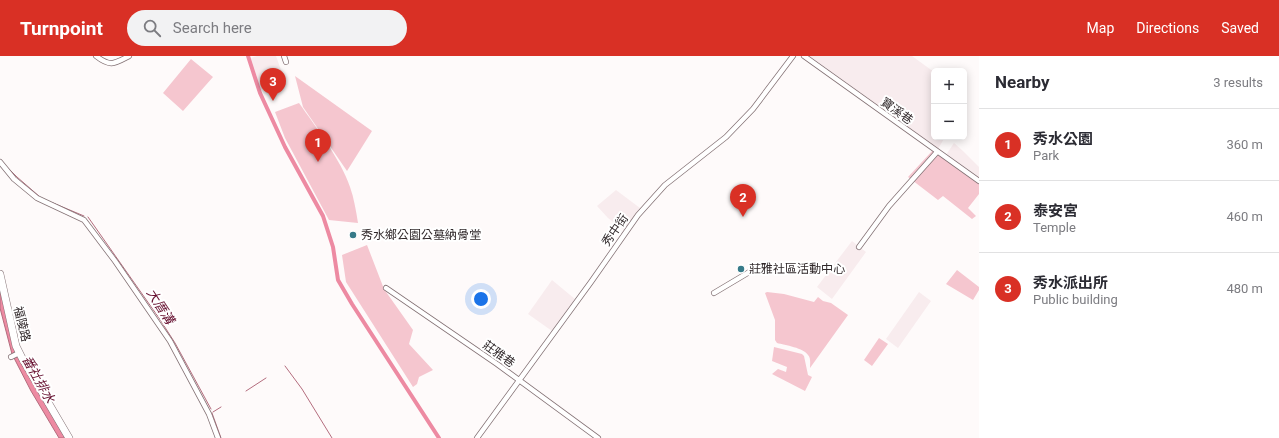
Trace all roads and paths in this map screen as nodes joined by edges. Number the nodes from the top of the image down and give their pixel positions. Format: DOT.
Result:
graph roads {
  1 [pos="96,56"];
  2 [pos="129,56"];
  3 [pos="284,56"];
  4 [pos="793,56"];
  5 [pos="804,56"];
  6 [pos="286,62"];
  7 [pos="937,152"];
  8 [pos="0,162"];
  9 [pos="979,181"];
  10 [pos="860,247"];
  11 [pos="750,271"];
  12 [pos="0,274"];
  13 [pos="386,288"];
  14 [pos="714,293"];
  15 [pos="19,353"];
  16 [pos="11,357"];
  17 [pos="518,381"];
  18 [pos="69,438"];
  19 [pos="218,438"];
  20 [pos="477,438"];
  21 [pos="598,438"];
  1 -- 2 [label="street"];
  3 -- 6 [label="street"];
  4 -- 17 [label="street, 秀中街"];
  5 -- 7 [label="street, 寶溪巷"];
  7 -- 9 [label="street, 寶溪巷"];
  7 -- 10 [label="street"];
  8 -- 19 [label="street"];
  11 -- 14 [label="street"];
  12 -- 15 [label="street, 福陵路"];
  13 -- 17 [label="street, 莊雅巷"];
  15 -- 16 [label="street"];
  15 -- 18 [label="street, 福陵路"];
  17 -- 20 [label="street, 秀中街"];
  17 -- 21 [label="street, 莊雅巷"];
}
